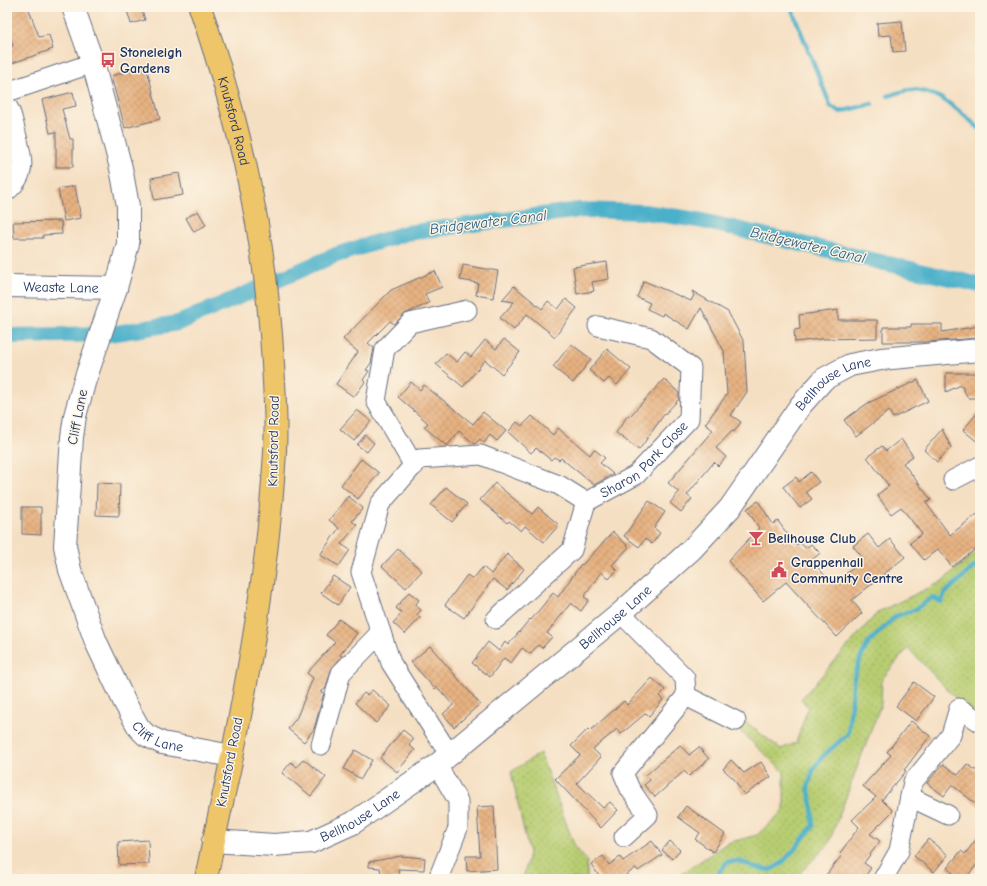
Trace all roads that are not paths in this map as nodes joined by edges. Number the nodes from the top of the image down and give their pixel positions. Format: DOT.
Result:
graph roads {
  1 [pos="73,7"];
  2 [pos="200,7"];
  3 [pos="94,63"];
  4 [pos="7,92"];
  5 [pos="7,106"];
  6 [pos="7,191"];
  7 [pos="7,286"];
  8 [pos="116,288"];
  9 [pos="467,310"];
  10 [pos="598,326"];
  11 [pos="980,350"];
  12 [pos="414,466"];
  13 [pos="980,466"];
  14 [pos="953,480"];
  15 [pos="586,502"];
  16 [pos="621,613"];
  17 [pos="496,619"];
  18 [pos="381,632"];
  19 [pos="686,696"];
  20 [pos="736,721"];
  21 [pos="980,722"];
  22 [pos="321,745"];
  23 [pos="232,756"];
  24 [pos="443,759"];
  25 [pos="910,797"];
  26 [pos="948,815"];
  27 [pos="624,836"];
  28 [pos="213,841"];
  29 [pos="206,879"];
  30 [pos="438,879"];
  31 [pos="883,879"];
  1 -- 3 [label="street, Cliff Lane"];
  2 -- 23 [label="highway, Knutsford Road"];
  3 -- 4 [label="street"];
  3 -- 8 [label="street, Cliff Lane"];
  5 -- 6 [label="street"];
  7 -- 8 [label="street, Weaste Lane"];
  8 -- 23 [label="street, Cliff Lane"];
  9 -- 12 [label="street"];
  10 -- 15 [label="street, Sharon Park Close"];
  11 -- 16 [label="street, Bellhouse Lane"];
  12 -- 15 [label="street, Sharon Park Close"];
  12 -- 18 [label="street, Sharon Park Close"];
  13 -- 14 [label="street"];
  15 -- 17 [label="street, Sharon Park Close"];
  16 -- 19 [label="street"];
  16 -- 24 [label="street, Bellhouse Lane"];
  18 -- 22 [label="street"];
  18 -- 24 [label="street, Sharon Park Close"];
  19 -- 20 [label="street"];
  19 -- 27 [label="street"];
  21 -- 25 [label="street"];
  23 -- 28 [label="highway, Knutsford Road"];
  24 -- 28 [label="street, Bellhouse Lane"];
  24 -- 30 [label="street, Sharon Park Close"];
  25 -- 26 [label="street"];
  25 -- 31 [label="street"];
  28 -- 29 [label="highway, Knutsford Road"];
}
